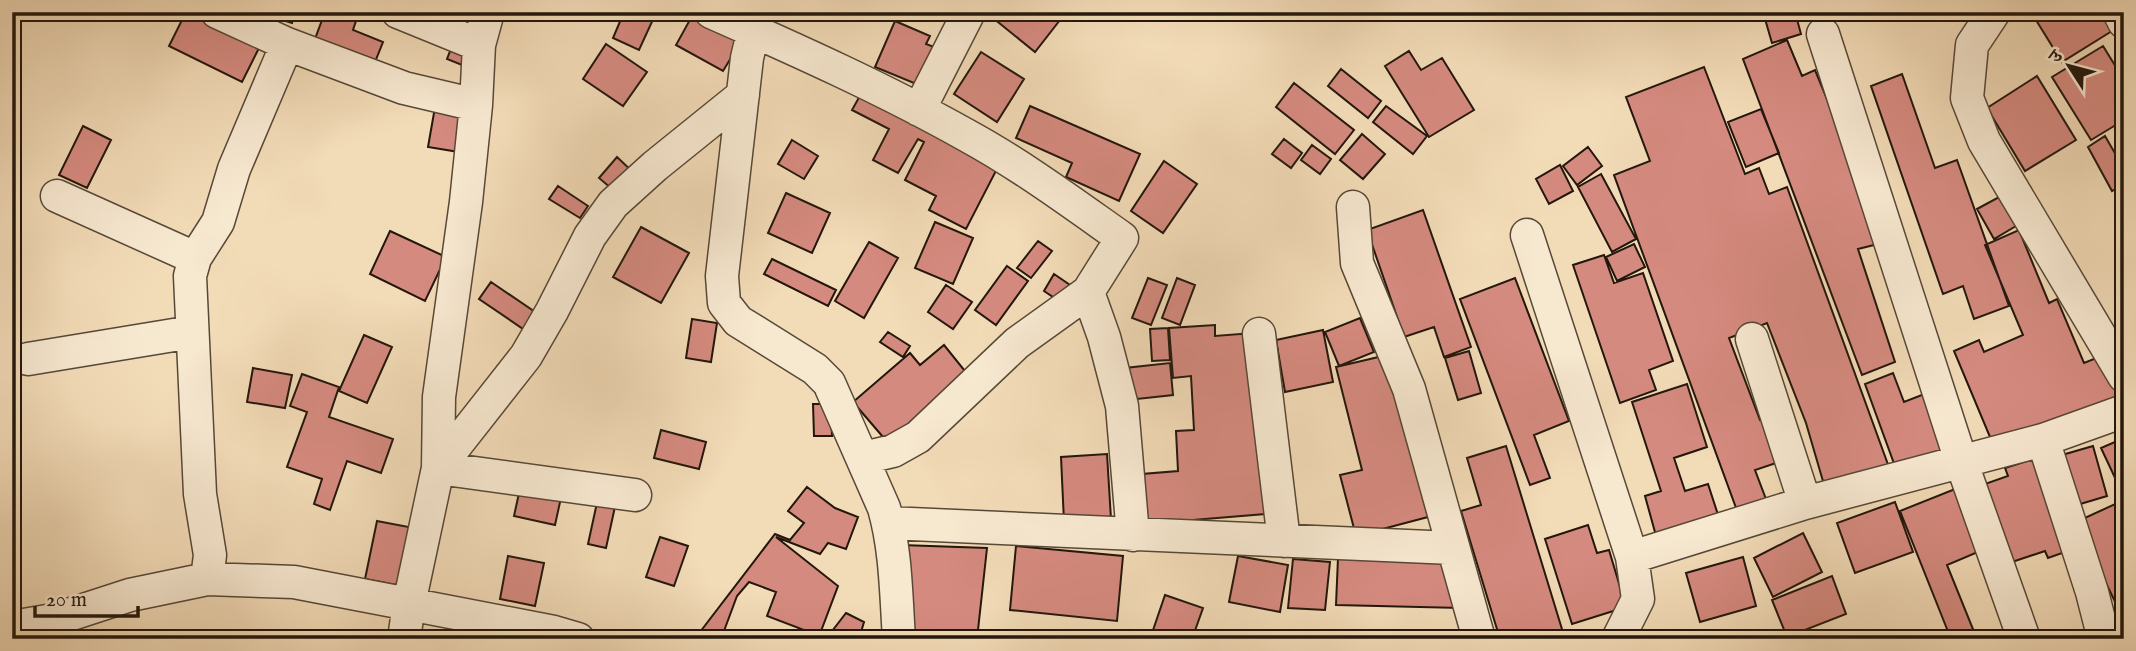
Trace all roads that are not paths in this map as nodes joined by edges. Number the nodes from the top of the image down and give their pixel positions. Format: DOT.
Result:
graph roads {
  1 [pos="217,12"];
  2 [pos="398,12"];
  3 [pos="488,12"];
  4 [pos="711,12"];
  5 [pos="969,12"];
  6 [pos="1994,12"];
  7 [pos="2119,12"];
  8 [pos="756,22"];
  9 [pos="2124,22"];
  10 [pos="1823,34"];
  11 [pos="287,44"];
  12 [pos="479,45"];
  13 [pos="743,95"];
  14 [pos="476,105"];
  15 [pos="919,110"];
  16 [pos="57,196"];
  17 [pos="1353,207"];
  18 [pos="1527,235"];
  19 [pos="195,258"];
  20 [pos="1088,292"];
  21 [pos="192,332"];
  22 [pos="1259,334"];
  23 [pos="1752,339"];
  24 [pos="28,359"];
  25 [pos="2124,376"];
  26 [pos="2124,411"];
  27 [pos="2043,440"];
  28 [pos="863,458"];
  29 [pos="1961,461"];
  30 [pos="438,468"];
  31 [pos="635,495"];
  32 [pos="1805,503"];
  33 [pos="888,523"];
  34 [pos="1133,535"];
  35 [pos="1284,541"];
  36 [pos="1453,548"];
  37 [pos="1632,557"];
  38 [pos="207,579"];
  39 [pos="409,604"];
  40 [pos="12,627"];
  41 [pos="404,639"];
  42 [pos="578,639"];
  43 [pos="899,639"];
  44 [pos="1479,639"];
  45 [pos="1618,639"];
  46 [pos="2024,639"];
  47 [pos="2104,639"];
  1 -- 11 [label="street"];
  2 -- 12 [label="street"];
  3 -- 12 [label="street"];
  4 -- 8 [label="street"];
  5 -- 15 [label="street"];
  6 -- 25 [label="street"];
  7 -- 9 [label="street"];
  8 -- 13 [label="street"];
  8 -- 15 [label="street"];
  10 -- 29 [label="street"];
  11 -- 14 [label="street"];
  11 -- 19 [label="street"];
  12 -- 14 [label="street"];
  13 -- 28 [label="street"];
  13 -- 30 [label="street"];
  14 -- 30 [label="street"];
  15 -- 20 [label="street"];
  16 -- 19 [label="street"];
  17 -- 36 [label="street"];
  18 -- 37 [label="street"];
  19 -- 21 [label="street"];
  20 -- 28 [label="street"];
  20 -- 34 [label="street"];
  21 -- 24 [label="street"];
  21 -- 38 [label="street"];
  22 -- 35 [label="street"];
  23 -- 32 [label="street"];
  26 -- 27 [label="street"];
  27 -- 29 [label="street"];
  27 -- 47 [label="street"];
  28 -- 33 [label="street"];
  29 -- 32 [label="street"];
  29 -- 46 [label="street"];
  30 -- 31 [label="street"];
  30 -- 39 [label="street"];
  32 -- 37 [label="street"];
  33 -- 34 [label="street"];
  33 -- 43 [label="street"];
  34 -- 35 [label="street"];
  35 -- 36 [label="street"];
  36 -- 44 [label="street"];
  37 -- 45 [label="street"];
  38 -- 39 [label="street"];
  38 -- 40 [label="street"];
  39 -- 41 [label="street"];
  39 -- 42 [label="street"];
}
